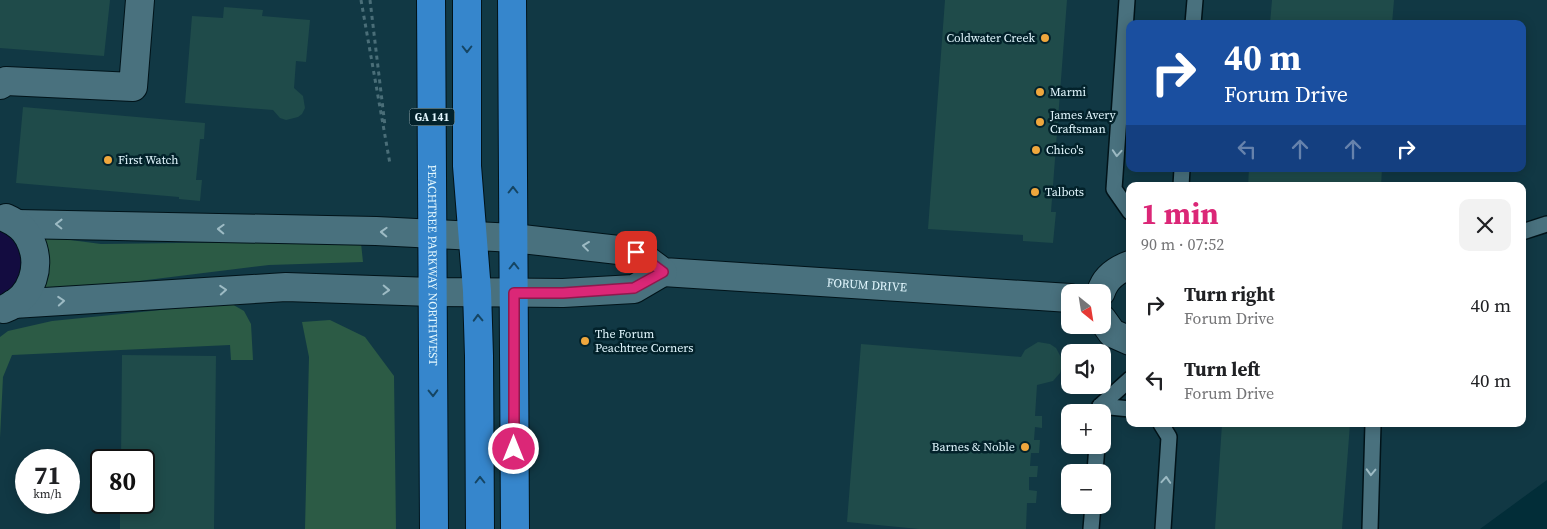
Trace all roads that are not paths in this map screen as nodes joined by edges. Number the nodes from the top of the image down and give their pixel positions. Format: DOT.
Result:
graph roads {
  1 [pos="140,0"];
  2 [pos="431,0"];
  3 [pos="467,0"];
  4 [pos="512,0"];
  5 [pos="1127,0"];
  6 [pos="1195,0"];
  7 [pos="1193,20"];
  8 [pos="0,85"];
  9 [pos="1126,206"];
  10 [pos="9,219"];
  11 [pos="1547,224"];
  12 [pos="1526,231"];
  13 [pos="432,233"];
  14 [pos="472,236"];
  15 [pos="513,238"];
  16 [pos="1126,267"];
  17 [pos="663,272"];
  18 [pos="1106,284"];
  19 [pos="477,291"];
  20 [pos="432,292"];
  21 [pos="514,293"];
  22 [pos="1061,297"];
  23 [pos="6,307"];
  24 [pos="1111,332"];
  25 [pos="1126,340"];
  26 [pos="1126,383"];
  27 [pos="1105,404"];
  28 [pos="1111,409"];
  29 [pos="1126,409"];
  30 [pos="1163,427"];
  31 [pos="1373,427"];
  32 [pos="1092,514"];
  33 [pos="434,529"];
  34 [pos="480,529"];
  35 [pos="515,529"];
  36 [pos="1091,529"];
  37 [pos="1163,529"];
  38 [pos="1370,529"];
  1 -- 8 [label="street"];
  2 -- 13 [label="highway, PEACHTREE PARKWAY NORTHWEST / GA 141"];
  3 -- 14 [label="highway, one-way"];
  15 -- 4 [label="highway, one-way"];
  5 -- 9 [label="lane, one-way"];
  6 -- 7 [label="lane"];
  13 -- 10 [label="street, one-way"];
  10 -- 23 [label="street"];
  11 -- 12 [label="lane"];
  13 -- 14 [label="street"];
  13 -- 20 [label="highway, PEACHTREE PARKWAY NORTHWEST / GA 141"];
  14 -- 15 [label="street"];
  14 -- 19 [label="highway"];
  17 -- 15 [label="street, one-way"];
  21 -- 15 [label="highway, one-way"];
  16 -- 18 [label="street"];
  17 -- 21 [label="street"];
  17 -- 22 [label="street, FORUM DRIVE"];
  19 -- 20 [label="street"];
  19 -- 21 [label="street"];
  34 -- 19 [label="highway, one-way"];
  23 -- 20 [label="street, one-way"];
  20 -- 33 [label="highway, PEACHTREE PARKWAY NORTHWEST / GA 141, one-way"];
  21 -- 35 [label="highway"];
  24 -- 25 [label="street"];
  26 -- 27 [label="lane"];
  28 -- 29 [label="lane"];
  37 -- 30 [label="lane, one-way"];
  31 -- 38 [label="lane, one-way"];
  32 -- 36 [label="lane"];
}
